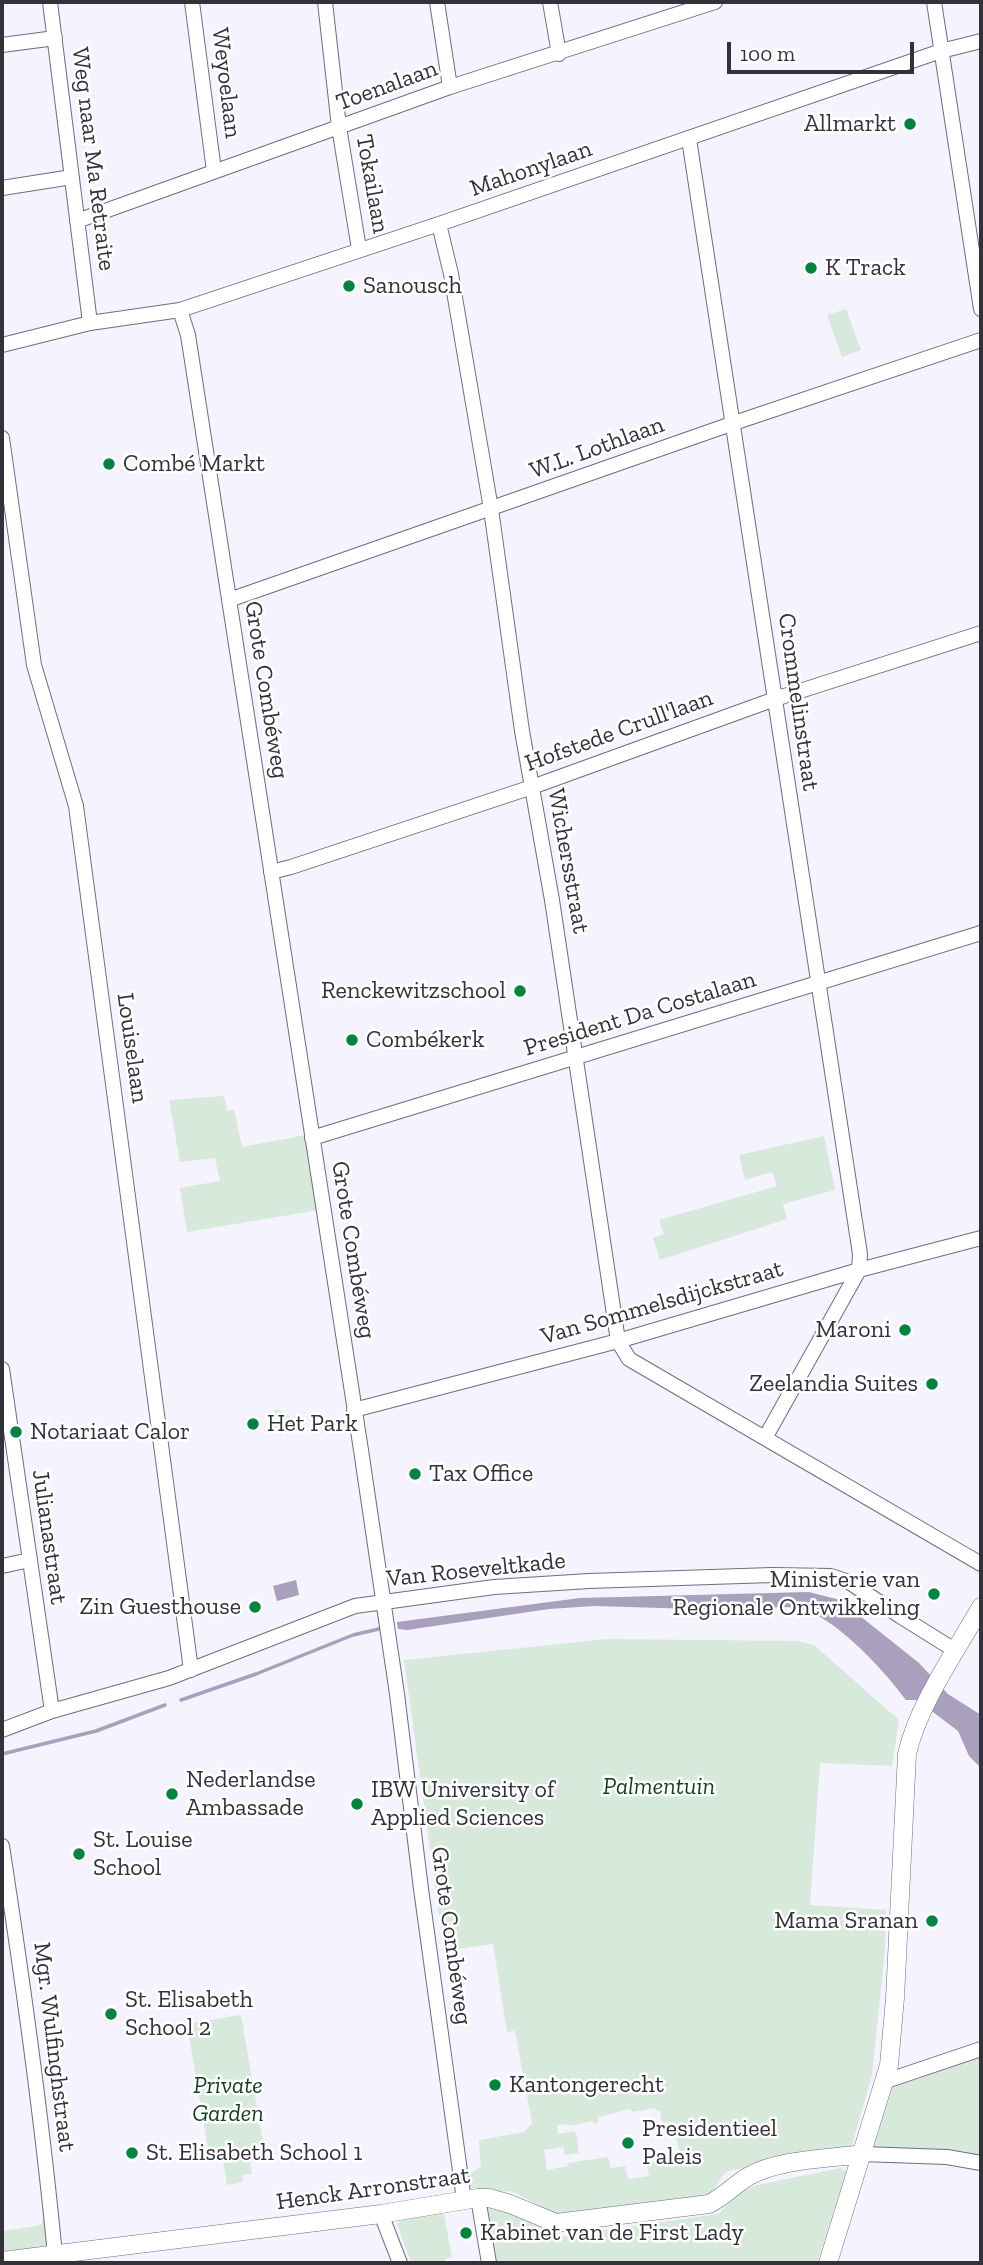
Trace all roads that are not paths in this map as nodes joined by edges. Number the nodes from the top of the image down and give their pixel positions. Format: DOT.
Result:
graph roads {
  1 [pos="50,2"];
  2 [pos="192,2"];
  3 [pos="325,2"];
  4 [pos="437,2"];
  5 [pos="550,2"];
  6 [pos="666,2"];
  7 [pos="715,2"];
  8 [pos="934,2"];
  9 [pos="671,17"];
  10 [pos="55,38"];
  11 [pos="981,41"];
  12 [pos="2,44"];
  13 [pos="941,51"];
  14 [pos="559,54"];
  15 [pos="450,87"];
  16 [pos="339,127"];
  17 [pos="689,139"];
  18 [pos="214,171"];
  19 [pos="72,177"];
  20 [pos="2,188"];
  21 [pos="77,220"];
  22 [pos="439,224"];
  23 [pos="359,249"];
  24 [pos="981,309"];
  25 [pos="180,310"];
  26 [pos="90,323"];
  27 [pos="981,340"];
  28 [pos="2,345"];
  29 [pos="734,423"];
  30 [pos="2,438"];
  31 [pos="491,509"];
  32 [pos="229,600"];
  33 [pos="981,633"];
  34 [pos="775,699"];
  35 [pos="532,787"];
  36 [pos="271,872"];
  37 [pos="981,933"];
  38 [pos="816,983"];
  39 [pos="576,1058"];
  40 [pos="312,1138"];
  41 [pos="981,1238"];
  42 [pos="859,1270"];
  43 [pos="618,1341"];
  44 [pos="2,1369"];
  45 [pos="354,1410"];
  46 [pos="765,1437"];
  47 [pos="30,1560"];
  48 [pos="981,1564"];
  49 [pos="2,1566"];
  50 [pos="384,1607"];
  51 [pos="981,1607"];
  52 [pos="956,1651"];
  53 [pos="191,1670"];
  54 [pos="52,1712"];
  55 [pos="2,1730"];
  56 [pos="2,1846"];
  57 [pos="981,2049"];
  58 [pos="886,2081"];
  59 [pos="862,2154"];
  60 [pos="981,2163"];
  61 [pos="471,2199"];
  62 [pos="381,2214"];
  63 [pos="55,2255"];
  64 [pos="89,2257"];
  65 [pos="2,2260"];
  66 [pos="400,2263"];
  67 [pos="489,2263"];
  68 [pos="828,2263"];
  1 -- 10 [label="street, Weg naar Ma Retraite"];
  2 -- 18 [label="street, Weyoelaan"];
  3 -- 16 [label="street, Tokailaan"];
  4 -- 15 [label="street"];
  5 -- 14 [label="street"];
  6 -- 9 [label="street"];
  7 -- 9 [label="street, Toenalaan"];
  8 -- 13 [label="street"];
  9 -- 14 [label="street, Toenalaan"];
  10 -- 12 [label="street"];
  10 -- 19 [label="street, Weg naar Ma Retraite"];
  11 -- 13 [label="street, Mahonylaan"];
  13 -- 17 [label="street, Mahonylaan"];
  13 -- 24 [label="street"];
  14 -- 15 [label="street, Toenalaan"];
  15 -- 16 [label="street, Toenalaan"];
  16 -- 18 [label="street, Toenalaan"];
  16 -- 23 [label="street, Tokailaan"];
  17 -- 22 [label="street, Mahonylaan"];
  17 -- 29 [label="street, Crommelinstraat"];
  18 -- 21 [label="street, Toenalaan"];
  19 -- 20 [label="street"];
  19 -- 21 [label="street, Weg naar Ma Retraite"];
  21 -- 26 [label="street, Weg naar Ma Retraite"];
  22 -- 23 [label="street, Mahonylaan"];
  22 -- 31 [label="street, Wichersstraat"];
  23 -- 25 [label="street, Mahonylaan"];
  25 -- 26 [label="street, Mahonylaan"];
  25 -- 32 [label="street, Grote Combéweg"];
  26 -- 28 [label="street, Mahonylaan"];
  27 -- 29 [label="street, W.L. Lothlaan"];
  29 -- 31 [label="street, W.L. Lothlaan"];
  29 -- 34 [label="street, Crommelinstraat"];
  30 -- 53 [label="street, Louiselaan"];
  31 -- 32 [label="street, W.L. Lothlaan"];
  31 -- 35 [label="street, Wichersstraat"];
  32 -- 36 [label="street, Grote Combéweg"];
  33 -- 34 [label="street, Hofstede Crull'laan"];
  34 -- 35 [label="street, Hofstede Crull'laan"];
  34 -- 38 [label="street, Crommelinstraat"];
  35 -- 36 [label="street, Hofstede Crull'laan"];
  35 -- 39 [label="street, Wichersstraat"];
  36 -- 40 [label="street, Grote Combéweg"];
  37 -- 38 [label="street, President Da Costalaan"];
  38 -- 39 [label="street, President Da Costalaan"];
  38 -- 42 [label="street, Crommelinstraat"];
  39 -- 40 [label="street, President Da Costalaan"];
  39 -- 43 [label="street, Wichersstraat"];
  40 -- 45 [label="street, Grote Combéweg"];
  41 -- 42 [label="street, Van Sommelsdijckstraat"];
  42 -- 43 [label="street, Van Sommelsdijckstraat"];
  42 -- 46 [label="street"];
  43 -- 45 [label="street, Van Sommelsdijckstraat"];
  43 -- 46 [label="street"];
  44 -- 47 [label="street, Julianastraat"];
  45 -- 50 [label="street, Grote Combéweg"];
  46 -- 48 [label="street"];
  47 -- 49 [label="street"];
  47 -- 54 [label="street, Julianastraat"];
  50 -- 52 [label="street, Van Roseveltkade"];
  50 -- 53 [label="street, Van Roseveltkade"];
  50 -- 61 [label="street, Grote Combéweg"];
  51 -- 52 [label="main road"];
  52 -- 58 [label="main road"];
  53 -- 54 [label="street, Van Roseveltkade"];
  54 -- 55 [label="street, Van Roseveltkade"];
  56 -- 63 [label="street, Mgr. Wulfinghstraat"];
  57 -- 58 [label="street"];
  58 -- 59 [label="main road"];
  59 -- 60 [label="street"];
  59 -- 61 [label="main road, Henck Arronstraat"];
  59 -- 68 [label="main road"];
  61 -- 62 [label="main road, Henck Arronstraat"];
  61 -- 67 [label="street, Grote Combéweg"];
  62 -- 64 [label="main road, Henck Arronstraat"];
  62 -- 66 [label="street"];
  63 -- 64 [label="main road, Henck Arronstraat"];
  63 -- 65 [label="main road, Henck Arronstraat"];
}
